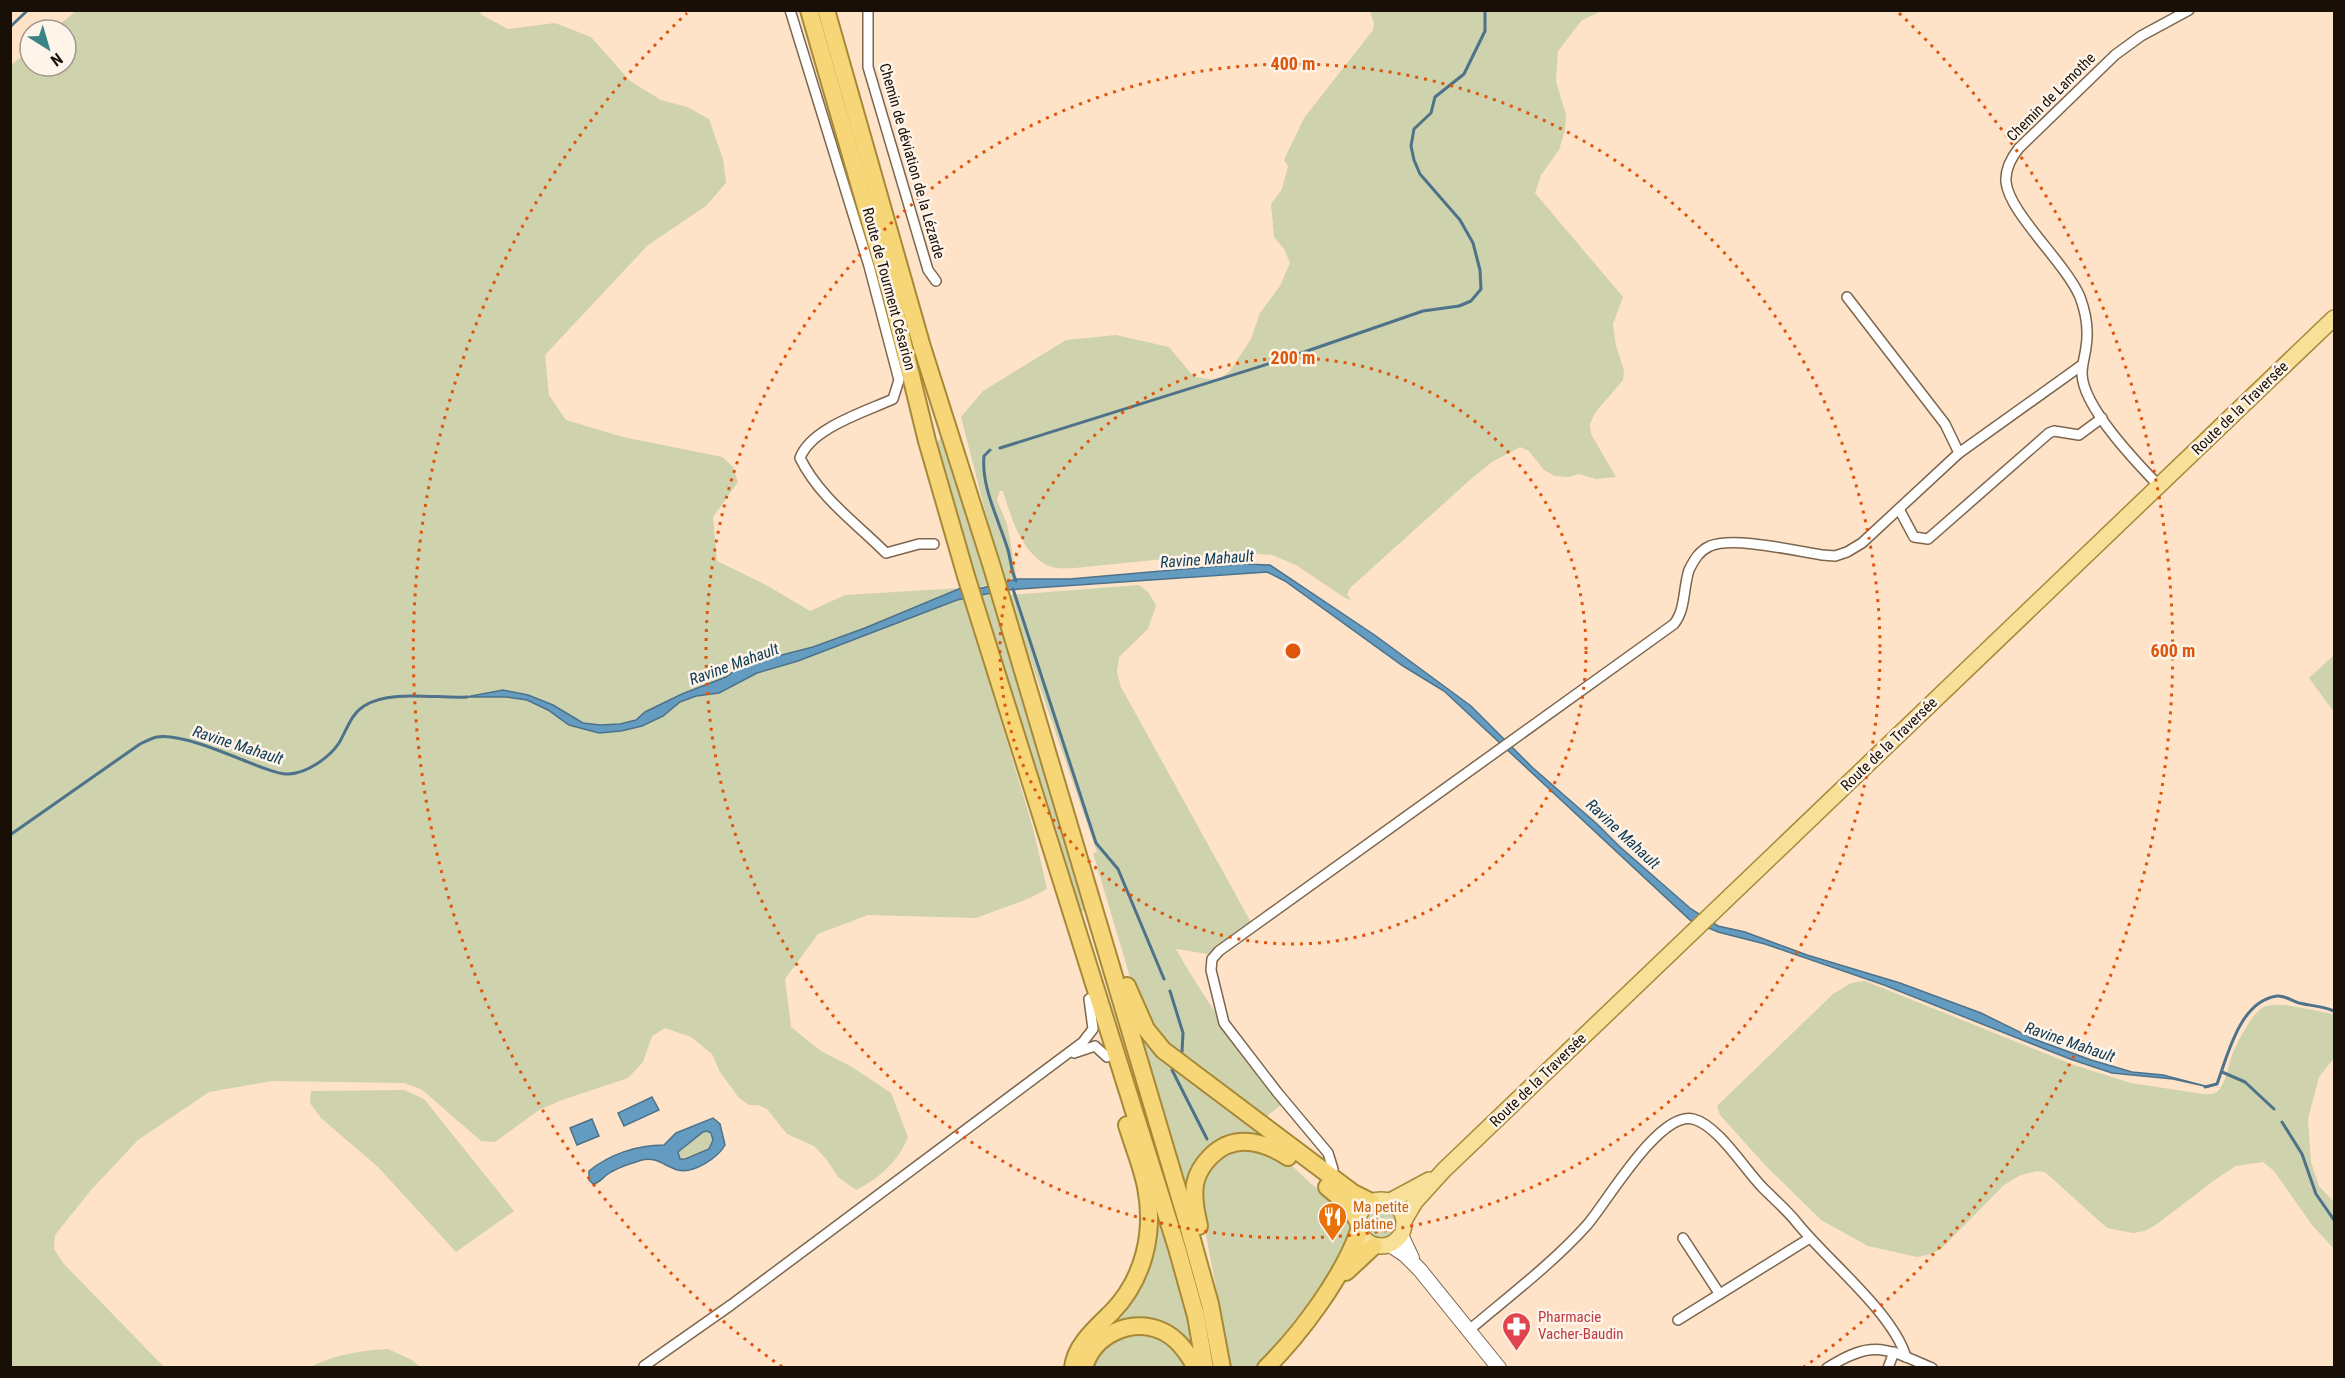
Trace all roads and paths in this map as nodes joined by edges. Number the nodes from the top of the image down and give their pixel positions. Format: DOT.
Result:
graph roads {
  1 [pos="790,10"];
  2 [pos="809,10"];
  3 [pos="826,10"];
  4 [pos="868,10"];
  5 [pos="2189,10"];
  6 [pos="936,280"];
  7 [pos="1847,297"];
  8 [pos="2334,318"];
  9 [pos="2082,364"];
  10 [pos="2102,418"];
  11 [pos="1959,453"];
  12 [pos="2159,486"];
  13 [pos="1899,509"];
  14 [pos="934,544"];
  15 [pos="1035,791"];
  16 [pos="1097,915"];
  17 [pos="1089,999"];
  18 [pos="1107,1057"];
  19 [pos="1056,1063"];
  20 [pos="1444,1170"];
  21 [pos="1331,1177"];
  22 [pos="1390,1201"];
  23 [pos="1371,1202"];
  24 [pos="1404,1220"];
  25 [pos="1358,1226"];
  26 [pos="1683,1238"];
  27 [pos="1810,1238"];
  28 [pos="1388,1242"];
  29 [pos="1334,1282"];
  30 [pos="1719,1293"];
  31 [pos="1210,1304"];
  32 [pos="1678,1320"];
  33 [pos="1468,1331"];
  34 [pos="1894,1352"];
  35 [pos="1906,1357"];
  36 [pos="644,1366"];
  37 [pos="1072,1368"];
  38 [pos="1084,1368"];
  39 [pos="1196,1368"];
  40 [pos="1205,1368"];
  41 [pos="1222,1368"];
  42 [pos="1266,1368"];
  43 [pos="1499,1368"];
  44 [pos="1827,1368"];
  45 [pos="1888,1368"];
  46 [pos="1932,1368"];
  1 -- 14 [label="street, Route de Tourment Césarion"];
  2 -- 15 [label="highway"];
  3 -- 16 [label="highway"];
  4 -- 6 [label="street, Chemin de déviation de la Lézarde"];
  5 -- 9 [label="street, Chemin de Lamothe"];
  7 -- 11 [label="street"];
  8 -- 12 [label="main road, Route de la Traversée"];
  9 -- 10 [label="street, Chemin de Lamothe"];
  9 -- 11 [label="street"];
  10 -- 12 [label="street, Chemin de Lamothe"];
  10 -- 13 [label="street"];
  11 -- 13 [label="street"];
  12 -- 20 [label="main road, Route de la Traversée"];
  13 -- 21 [label="street"];
  15 -- 17 [label="highway"];
  15 -- 40 [label="highway"];
  16 -- 21 [label="highway"];
  16 -- 31 [label="highway"];
  17 -- 18 [label="highway"];
  17 -- 19 [label="street"];
  18 -- 19 [label="street"];
  18 -- 37 [label="highway"];
  19 -- 36 [label="street"];
  20 -- 22 [label="main road, Route de la Traversée"];
  20 -- 24 [label="main road, Route de la Traversée"];
  21 -- 23 [label="highway"];
  22 -- 23 [label="main road"];
  22 -- 24 [label="main road"];
  23 -- 25 [label="main road"];
  24 -- 28 [label="main road"];
  25 -- 28 [label="main road"];
  25 -- 29 [label="highway"];
  25 -- 31 [label="highway"];
  26 -- 30 [label="street"];
  27 -- 30 [label="street"];
  27 -- 33 [label="street"];
  27 -- 35 [label="street"];
  28 -- 29 [label="highway"];
  28 -- 33 [label="main road"];
  29 -- 42 [label="highway"];
  30 -- 32 [label="street"];
  31 -- 41 [label="highway"];
  33 -- 43 [label="main road"];
  34 -- 35 [label="street"];
  34 -- 44 [label="street"];
  34 -- 45 [label="street"];
  35 -- 46 [label="street"];
  38 -- 39 [label="highway"];
}
